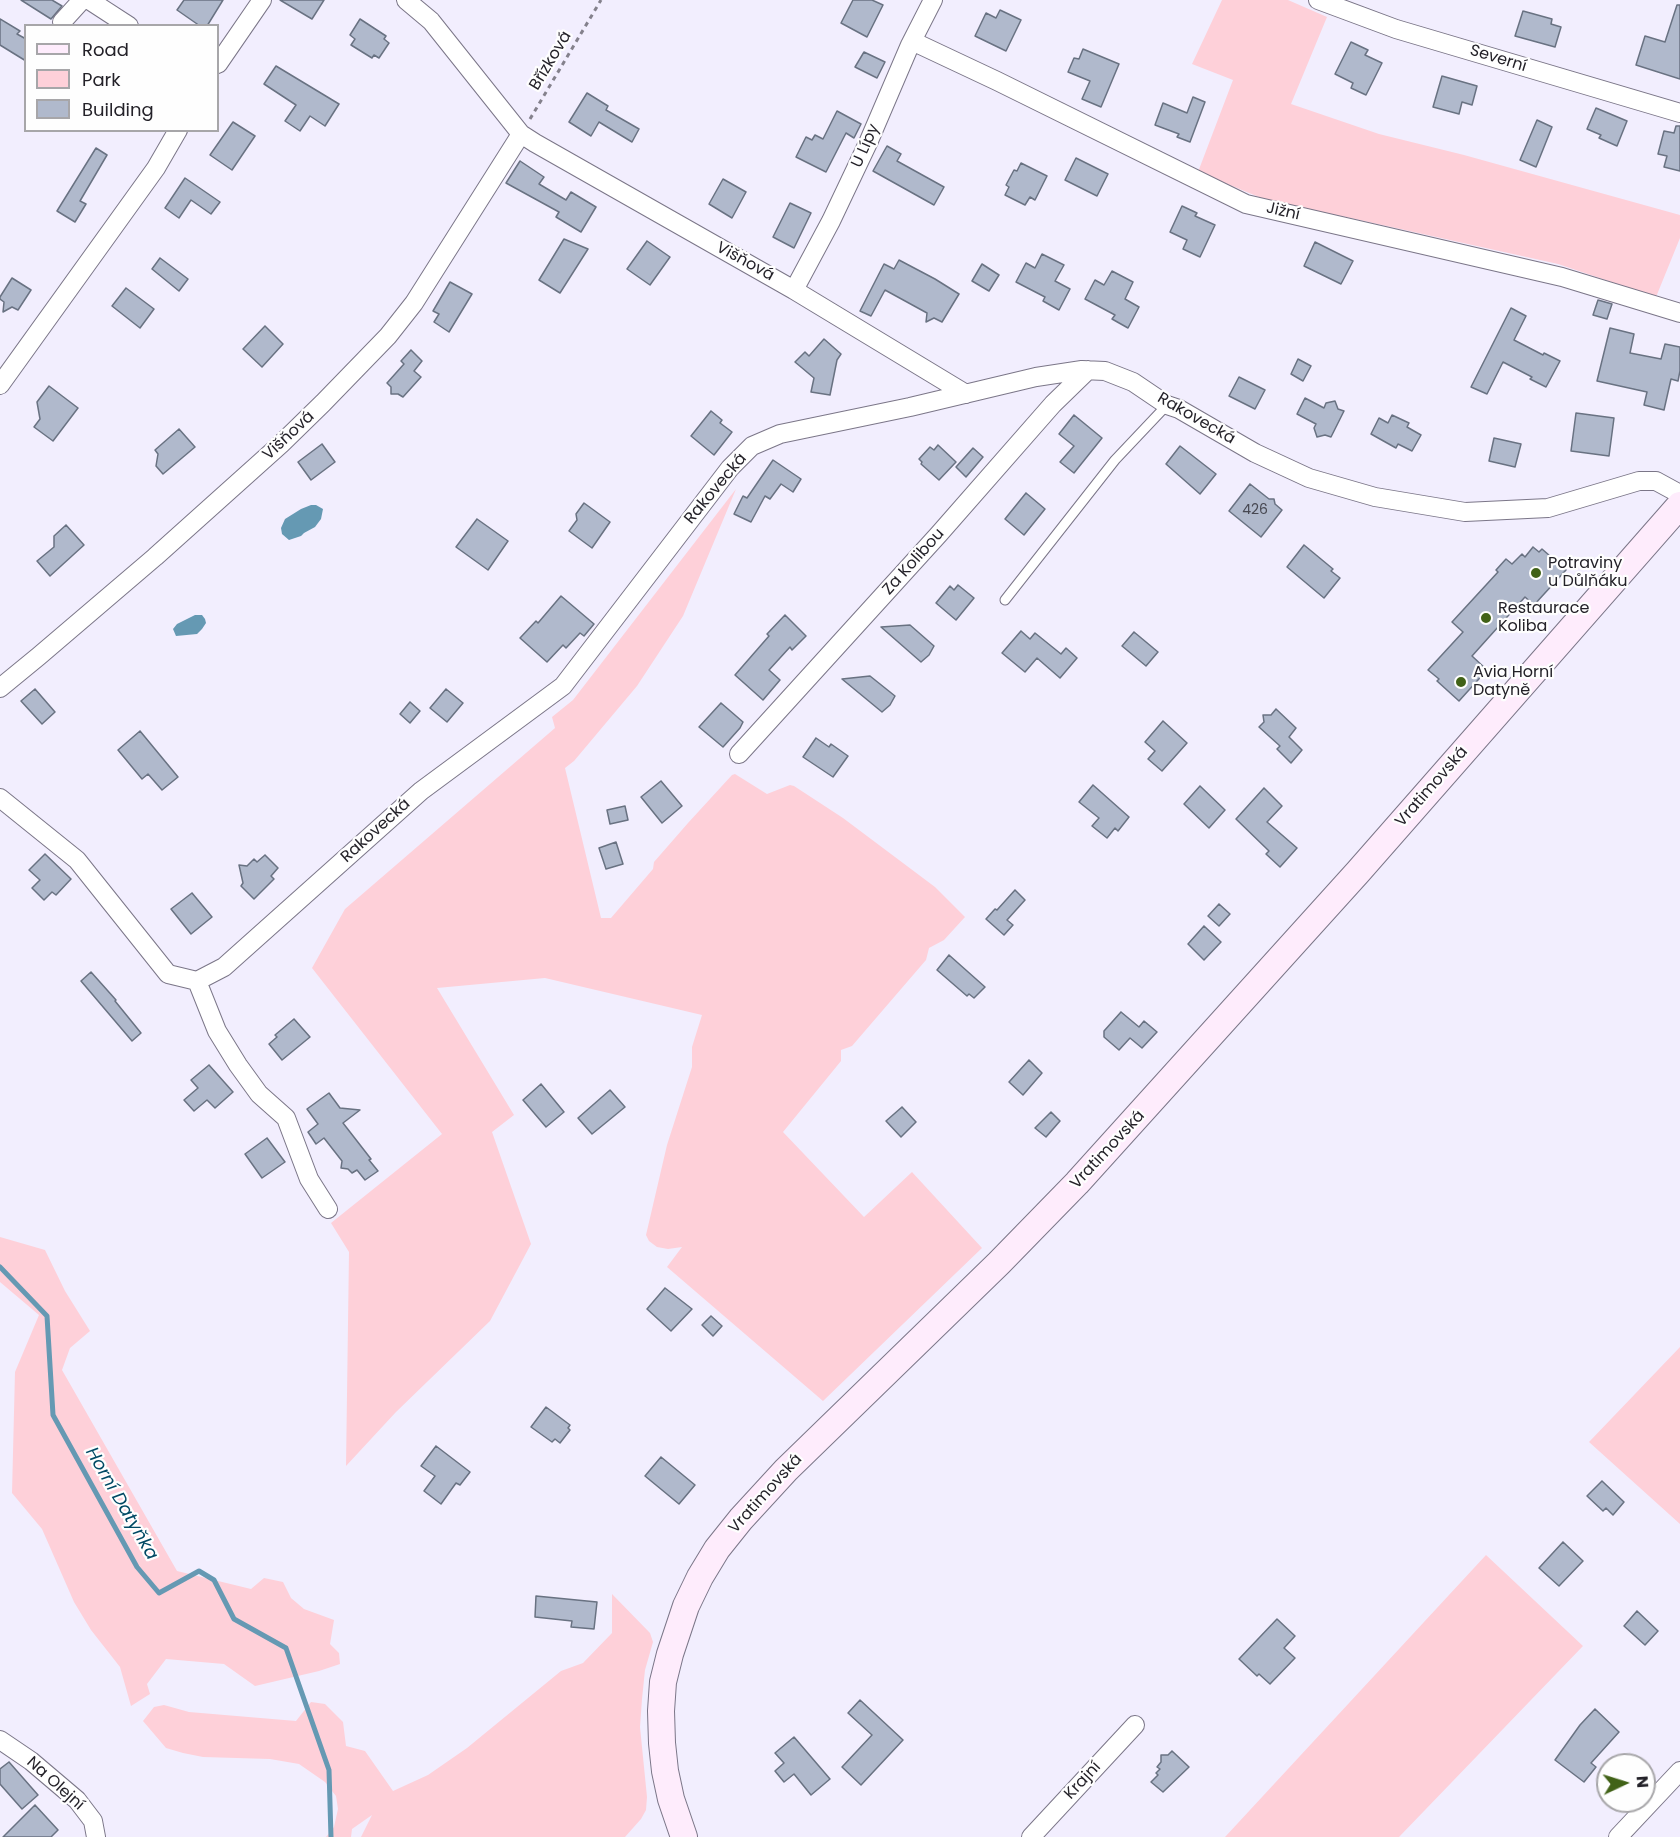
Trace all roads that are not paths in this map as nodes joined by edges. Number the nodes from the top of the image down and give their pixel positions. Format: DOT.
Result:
graph roads {
  1 [pos="82,0"];
  2 [pos="89,0"];
  3 [pos="262,0"];
  4 [pos="406,0"];
  5 [pos="933,0"];
  6 [pos="1318,0"];
  7 [pos="62,21"];
  8 [pos="126,24"];
  9 [pos="912,41"];
  10 [pos="219,63"];
  11 [pos="1680,113"];
  12 [pos="177,132"];
  13 [pos="521,134"];
  14 [pos="794,290"];
  15 [pos="1680,313"];
  16 [pos="1088,370"];
  17 [pos="2,378"];
  18 [pos="966,394"];
  19 [pos="1167,405"];
  20 [pos="1680,494"];
  21 [pos="1680,505"];
  22 [pos="1005,600"];
  23 [pos="0,688"];
  24 [pos="739,754"];
  25 [pos="0,798"];
  26 [pos="197,981"];
  27 [pos="328,1209"];
  28 [pos="1135,1725"];
  29 [pos="0,1740"];
  30 [pos="1680,1771"];
  31 [pos="677,1833"];
  32 [pos="96,1837"];
  33 [pos="1030,1837"];
  34 [pos="1618,1837"];
  1 -- 7 [label="street"];
  2 -- 8 [label="street"];
  3 -- 10 [label="street"];
  4 -- 13 [label="street, Višňová"];
  5 -- 9 [label="street, U Lípy"];
  6 -- 11 [label="street, Severní"];
  9 -- 14 [label="street, U Lípy"];
  9 -- 15 [label="street, Jižní"];
  12 -- 17 [label="street"];
  13 -- 14 [label="street, Višňová"];
  13 -- 23 [label="street, Višňová"];
  14 -- 18 [label="street, Višňová"];
  16 -- 18 [label="street, Rakovecká"];
  16 -- 19 [label="street, Rakovecká"];
  16 -- 24 [label="street, Za Kolibou"];
  18 -- 26 [label="street, Rakovecká"];
  19 -- 20 [label="street, Rakovecká"];
  19 -- 22 [label="lane"];
  21 -- 31 [label="main road, Vratimovská"];
  25 -- 26 [label="street"];
  26 -- 27 [label="street"];
  28 -- 33 [label="street, Krajní"];
  29 -- 32 [label="street, Na Olejní"];
  30 -- 34 [label="street"];
}
